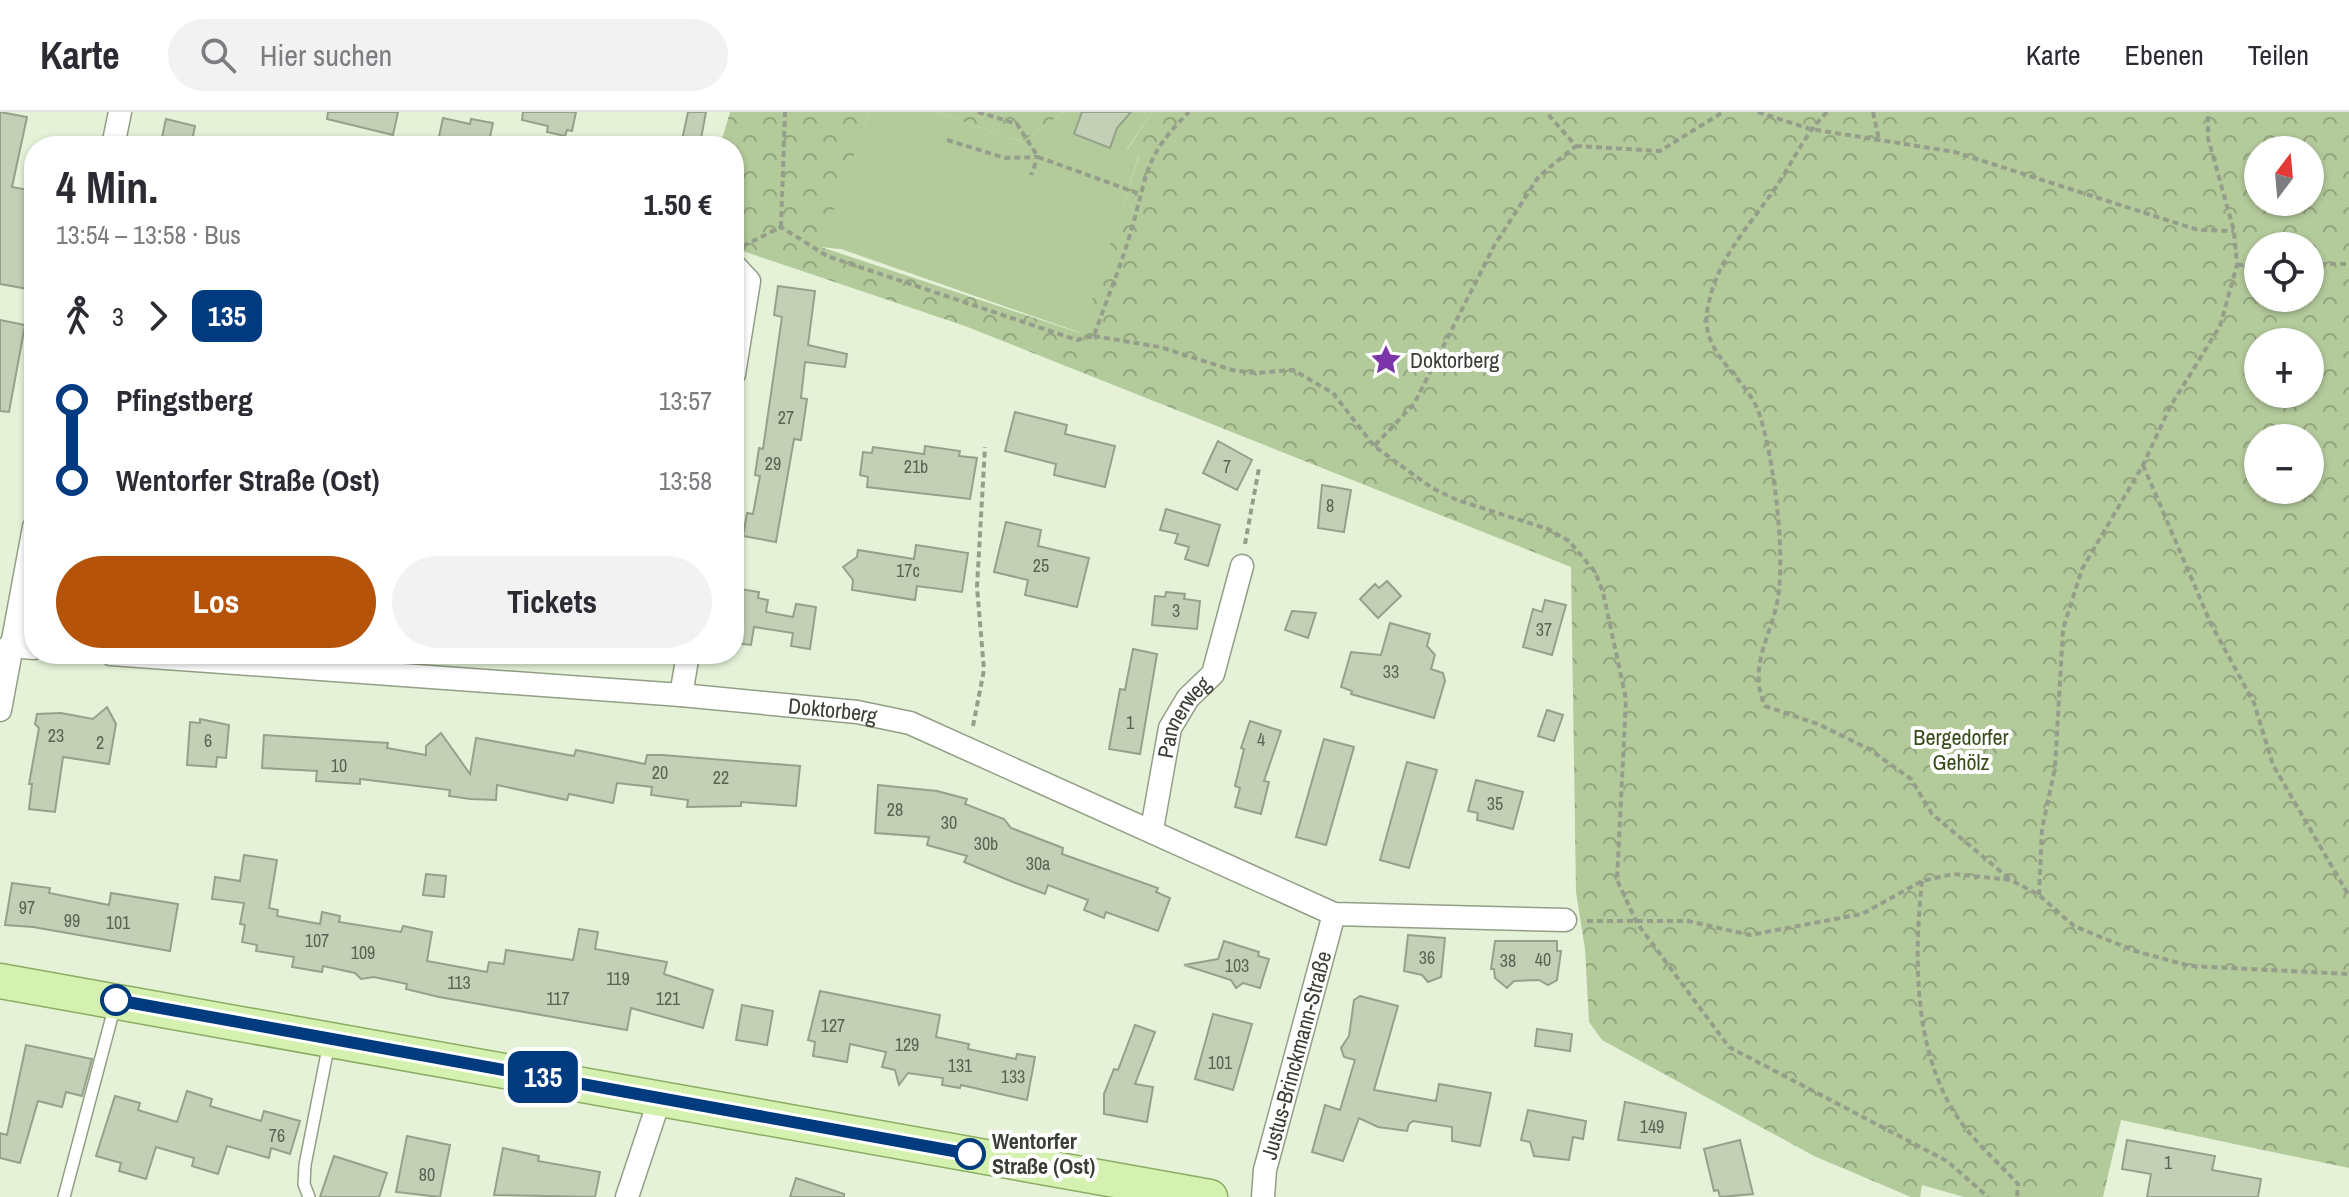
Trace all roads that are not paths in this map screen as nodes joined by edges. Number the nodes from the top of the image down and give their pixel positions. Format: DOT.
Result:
graph roads {
  1 [pos="120,112"];
  2 [pos="115,136"];
  3 [pos="744,276"];
  4 [pos="744,312"];
  5 [pos="1242,566"];
  6 [pos="24,575"];
  7 [pos="9,646"];
  8 [pos="24,647"];
  9 [pos="326,664"];
  10 [pos="686,664"];
  11 [pos="681,695"];
  12 [pos="0,710"];
  13 [pos="1152,829"];
  14 [pos="1334,914"];
  15 [pos="1565,920"];
  16 [pos="0,981"];
  17 [pos="116,1000"];
  18 [pos="330,1039"];
  19 [pos="660,1098"];
  20 [pos="64,1197"];
  21 [pos="309,1197"];
  22 [pos="627,1197"];
  23 [pos="1210,1197"];
  24 [pos="1263,1197"];
  1 -- 2 [label="street"];
  3 -- 4 [label="street"];
  5 -- 13 [label="street, Pannerweg"];
  6 -- 7 [label="street"];
  7 -- 8 [label="street"];
  7 -- 12 [label="street"];
  9 -- 11 [label="street, Doktorberg"];
  10 -- 11 [label="street"];
  11 -- 13 [label="street, Doktorberg"];
  13 -- 14 [label="street, Doktorberg"];
  14 -- 15 [label="street, Doktorberg"];
  14 -- 24 [label="street, Justus-Brinckmann-Straße"];
  16 -- 17 [label="main road"];
  17 -- 18 [label="main road"];
  17 -- 20 [label="lane"];
  18 -- 19 [label="main road"];
  18 -- 21 [label="lane"];
  19 -- 22 [label="street"];
  19 -- 23 [label="main road"];
}
